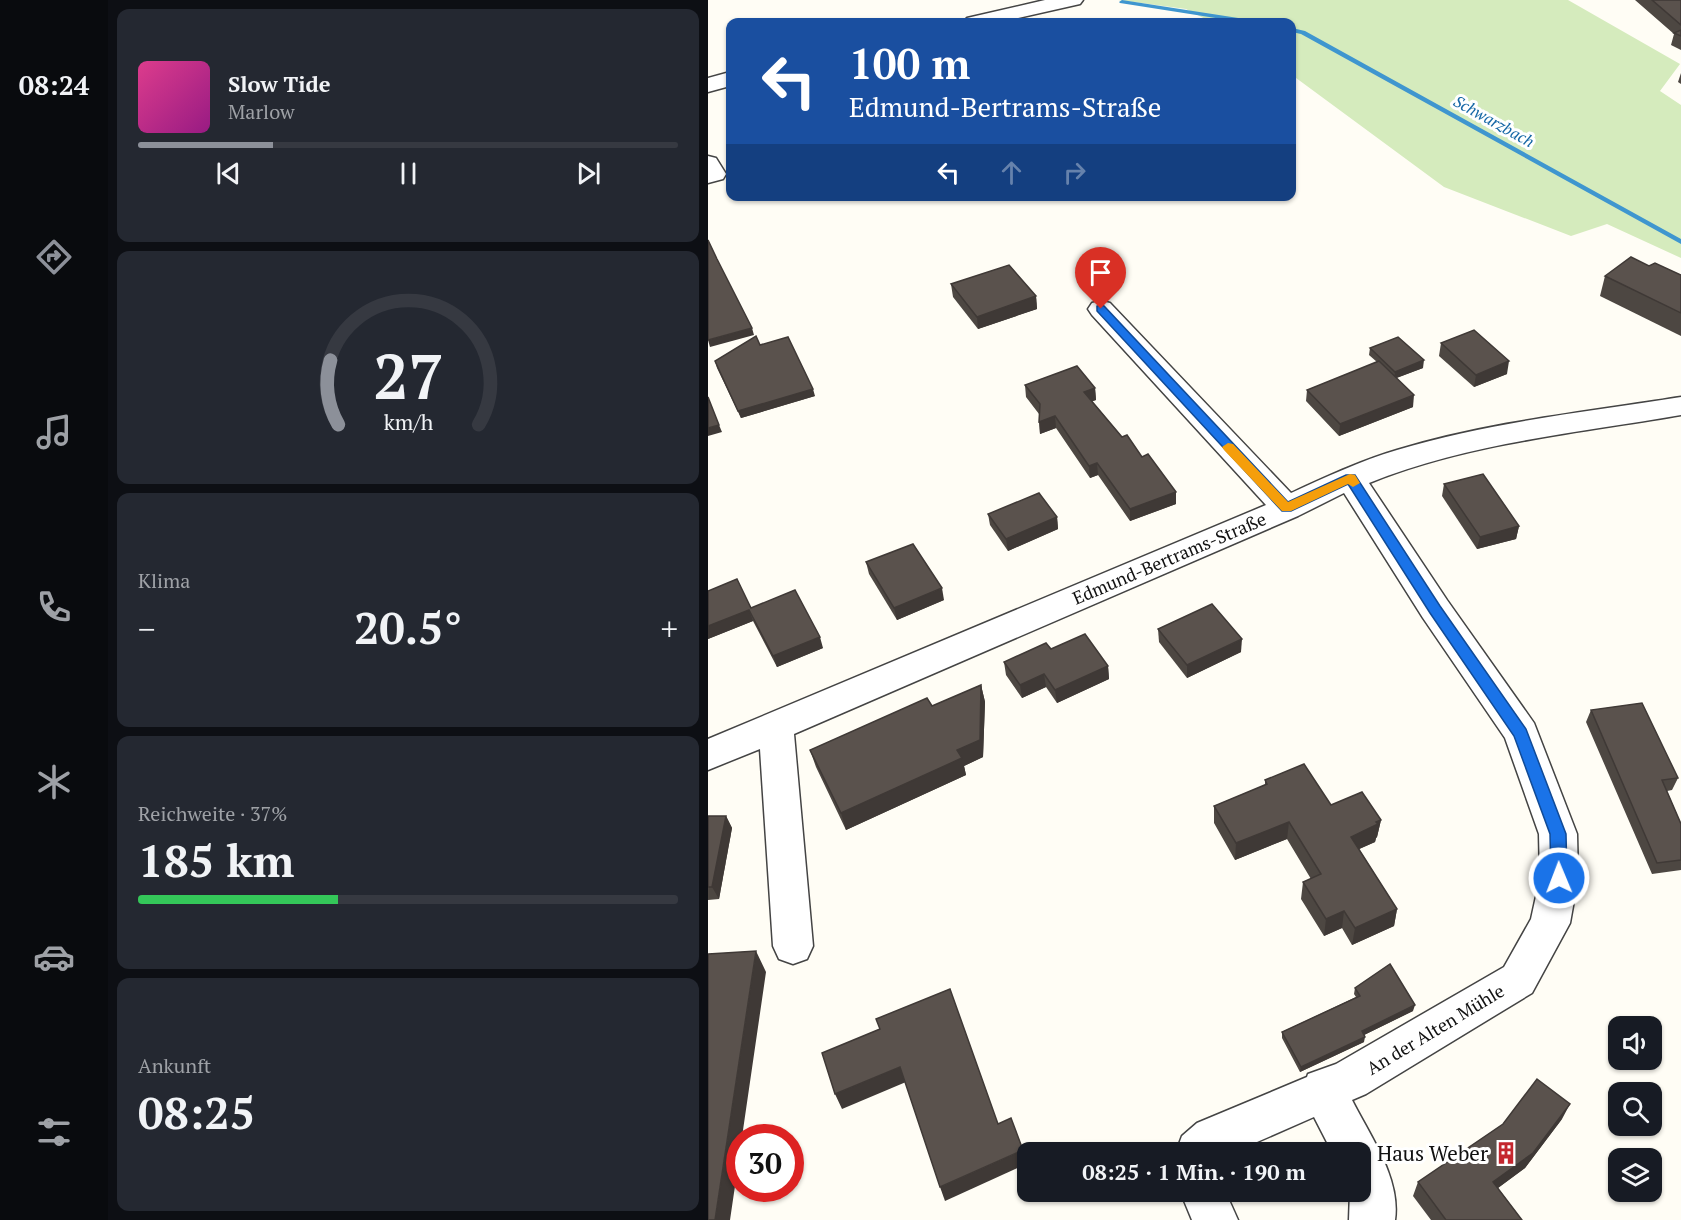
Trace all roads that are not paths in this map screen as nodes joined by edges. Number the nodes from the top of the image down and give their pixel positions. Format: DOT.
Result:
graph roads {
  1 [pos="1073,0"];
  2 [pos="992,18"];
  3 [pos="726,80"];
  4 [pos="708,85"];
  5 [pos="708,163"];
  6 [pos="708,176"];
  7 [pos="1101,309"];
  8 [pos="1681,406"];
  9 [pos="1350,478"];
  10 [pos="1287,508"];
  11 [pos="776,726"];
  12 [pos="708,755"];
  13 [pos="793,946"];
  14 [pos="1323,1089"];
  15 [pos="1209,1142"];
  16 [pos="1350,1142"];
  17 [pos="1371,1190"];
  18 [pos="1208,1202"];
  19 [pos="1215,1220"];
  20 [pos="1372,1220"];
  1 -- 2 [label="street"];
  3 -- 4 [label="street"];
  5 -- 6 [label="street"];
  7 -- 10 [label="street"];
  8 -- 9 [label="street, Edmund-Bertrams-Straße"];
  9 -- 10 [label="street, Edmund-Bertrams-Straße"];
  9 -- 14 [label="street, An der Alten Mühle"];
  10 -- 11 [label="street, Edmund-Bertrams-Straße"];
  11 -- 12 [label="street, Edmund-Bertrams-Straße"];
  11 -- 13 [label="street"];
  14 -- 15 [label="street, An der Alten Mühle"];
  14 -- 16 [label="street"];
  17 -- 20 [label="street"];
  18 -- 19 [label="street"];
}
